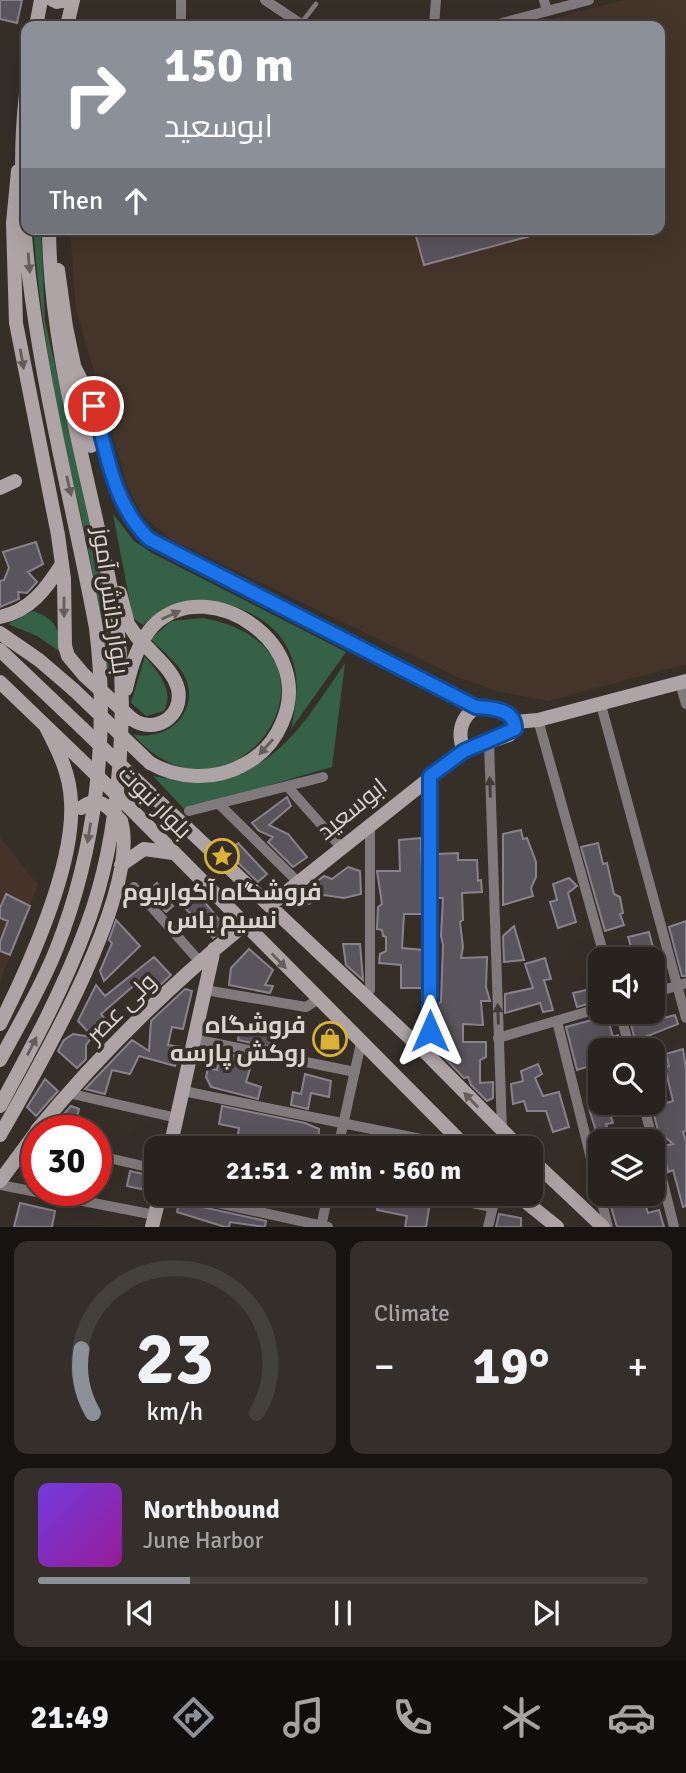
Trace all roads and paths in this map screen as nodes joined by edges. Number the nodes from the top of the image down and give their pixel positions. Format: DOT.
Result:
graph roads {
  1 [pos="41,0"];
  2 [pos="53,0"];
  3 [pos="66,0"];
  4 [pos="73,0"];
  5 [pos="181,0"];
  6 [pos="265,0"];
  7 [pos="436,0"];
  8 [pos="544,0"];
  9 [pos="589,0"];
  10 [pos="316,4"];
  11 [pos="547,11"];
  12 [pos="37,21"];
  13 [pos="68,21"];
  14 [pos="181,21"];
  15 [pos="297,21"];
  16 [pos="305,21"];
  17 [pos="434,21"];
  18 [pos="510,21"];
  19 [pos="21,155"];
  20 [pos="27,235"];
  21 [pos="51,235"];
  22 [pos="52,235"];
  23 [pos="0,319"];
  24 [pos="16,323"];
  25 [pos="75,368"];
  26 [pos="15,481"];
  27 [pos="0,488"];
  28 [pos="62,564"];
  29 [pos="0,617"];
  30 [pos="0,633"];
  31 [pos="0,650"];
  32 [pos="0,682"];
  33 [pos="683,682"];
  34 [pos="686,704"];
  35 [pos="601,705"];
  36 [pos="476,707"];
  37 [pos="126,717"];
  38 [pos="537,720"];
  39 [pos="515,722"];
  40 [pos="46,727"];
  41 [pos="489,742"];
  42 [pos="464,751"];
  43 [pos="430,776"];
  44 [pos="323,777"];
  45 [pos="287,786"];
  46 [pos="219,804"];
  47 [pos="189,811"];
  48 [pos="370,823"];
  49 [pos="71,826"];
  50 [pos="341,847"];
  51 [pos="174,854"];
  52 [pos="121,865"];
  53 [pos="298,882"];
  54 [pos="134,887"];
  55 [pos="270,905"];
  56 [pos="244,925"];
  57 [pos="603,947"];
  58 [pos="214,949"];
  59 [pos="200,962"];
  60 [pos="682,984"];
  61 [pos="665,989"];
  62 [pos="205,990"];
  63 [pos="370,990"];
  64 [pos="317,1000"];
  65 [pos="588,1012"];
  66 [pos="686,1018"];
  67 [pos="557,1021"];
  68 [pos="0,1024"];
  69 [pos="498,1038"];
  70 [pos="194,1039"];
  71 [pos="361,1043"];
  72 [pos="430,1057"];
  73 [pos="0,1060"];
  74 [pos="355,1072"];
  75 [pos="183,1091"];
  76 [pos="68,1093"];
  77 [pos="0,1106"];
  78 [pos="51,1115"];
  79 [pos="646,1115"];
  80 [pos="177,1118"];
  81 [pos="344,1124"];
  82 [pos="502,1132"];
  83 [pos="0,1135"];
  84 [pos="173,1136"];
  85 [pos="341,1136"];
  86 [pos="405,1136"];
  87 [pos="454,1136"];
  88 [pos="506,1136"];
  89 [pos="21,1155"];
  90 [pos="112,1159"];
  91 [pos="144,1166"];
  92 [pos="543,1172"];
  93 [pos="0,1183"];
  94 [pos="229,1206"];
  95 [pos="326,1206"];
  96 [pos="487,1206"];
  97 [pos="531,1206"];
  98 [pos="492,1207"];
  99 [pos="588,1219"];
  100 [pos="153,1221"];
  101 [pos="323,1227"];
  102 [pos="488,1227"];
  103 [pos="557,1227"];
  104 [pos="605,1227"];
  105 [pos="674,1227"];
  1 -- 12 [label="main road"];
  2 -- 3 [label="main road"];
  4 -- 13 [label="main road"];
  5 -- 14 [label="street"];
  6 -- 15 [label="street"];
  7 -- 17 [label="street"];
  8 -- 11 [label="street"];
  9 -- 11 [label="street"];
  10 -- 16 [label="lane"];
  11 -- 18 [label="street"];
  19 -- 24 [label="main road"];
  20 -- 73 [label="main road, بلوار دانش آموز, one-way"];
  21 -- 37 [label="main road, بلوار دانش آموز"];
  22 -- 25 [label="main road"];
  23 -- 24 [label="main road"];
  24 -- 28 [label="main road, one-way"];
  25 -- 36 [label="main road"];
  25 -- 37 [label="main road, bridge"];
  26 -- 27 [label="main road"];
  28 -- 29 [label="main road"];
  28 -- 37 [label="main road, one-way, bridge"];
  37 -- 30 [label="main road, one-way, bridge"];
  31 -- 55 [label="main road, بلوار نبوت, bridge"];
  32 -- 40 [label="main road, بلوار نبوت"];
  33 -- 34 [label="street"];
  33 -- 35 [label="main road"];
  35 -- 38 [label="main road"];
  35 -- 60 [label="street"];
  36 -- 39 [label="main road"];
  36 -- 42 [label="main road"];
  77 -- 37 [label="main road, بلوار دانش آموز, one-way"];
  38 -- 39 [label="main road"];
  38 -- 57 [label="street"];
  39 -- 41 [label="main road, ابوسعید"];
  40 -- 49 [label="main road"];
  40 -- 51 [label="main road, بلوار نبوت, bridge"];
  41 -- 42 [label="main road, ابوسعید"];
  69 -- 41 [label="street, one-way"];
  42 -- 43 [label="main road, ابوسعید"];
  43 -- 48 [label="main road, ابوسعید"];
  43 -- 72 [label="street"];
  44 -- 45 [label="street"];
  45 -- 46 [label="street"];
  45 -- 50 [label="street"];
  46 -- 47 [label="street"];
  46 -- 53 [label="street"];
  48 -- 50 [label="main road, ابوسعید"];
  48 -- 63 [label="street"];
  49 -- 52 [label="main road, bridge"];
  49 -- 68 [label="main road"];
  50 -- 53 [label="main road, ابوسعید"];
  51 -- 52 [label="main road"];
  51 -- 56 [label="main road, بلوار نبوت"];
  52 -- 83 [label="main road"];
  53 -- 55 [label="main road, ابوسعید"];
  54 -- 59 [label="street"];
  55 -- 72 [label="main road, بلوار نبوت"];
  56 -- 58 [label="main road, ولی عصر"];
  56 -- 64 [label="main road, بلوار نبوت, one-way"];
  58 -- 59 [label="main road, ولی عصر"];
  58 -- 62 [label="main road"];
  59 -- 76 [label="main road, ولی عصر"];
  60 -- 61 [label="street"];
  60 -- 66 [label="street"];
  62 -- 64 [label="street"];
  62 -- 70 [label="main road"];
  64 -- 71 [label="main road, بلوار نبوت"];
  65 -- 67 [label="street"];
  67 -- 69 [label="street"];
  67 -- 104 [label="street"];
  69 -- 82 [label="street"];
  70 -- 74 [label="street"];
  70 -- 75 [label="main road"];
  71 -- 74 [label="street"];
  71 -- 87 [label="main road, بلوار نبوت"];
  82 -- 72 [label="main road, بلوار نبوت, one-way"];
  74 -- 81 [label="street"];
  75 -- 80 [label="main road"];
  75 -- 81 [label="street"];
  76 -- 78 [label="main road, ولی عصر"];
  76 -- 80 [label="street"];
  79 -- 105 [label="street"];
  80 -- 84 [label="main road"];
  81 -- 85 [label="street"];
  81 -- 86 [label="street"];
  82 -- 88 [label="main road, بلوار نبوت"];
  89 -- 93 [label="main road, ولی عصر"];
  90 -- 91 [label="street"];
  92 -- 99 [label="main road"];
  93 -- 100 [label="street"];
  94 -- 101 [label="street"];
  95 -- 101 [label="street"];
  96 -- 98 [label="street"];
  97 -- 103 [label="main road"];
  98 -- 102 [label="street"];
  99 -- 104 [label="main road"];
}
